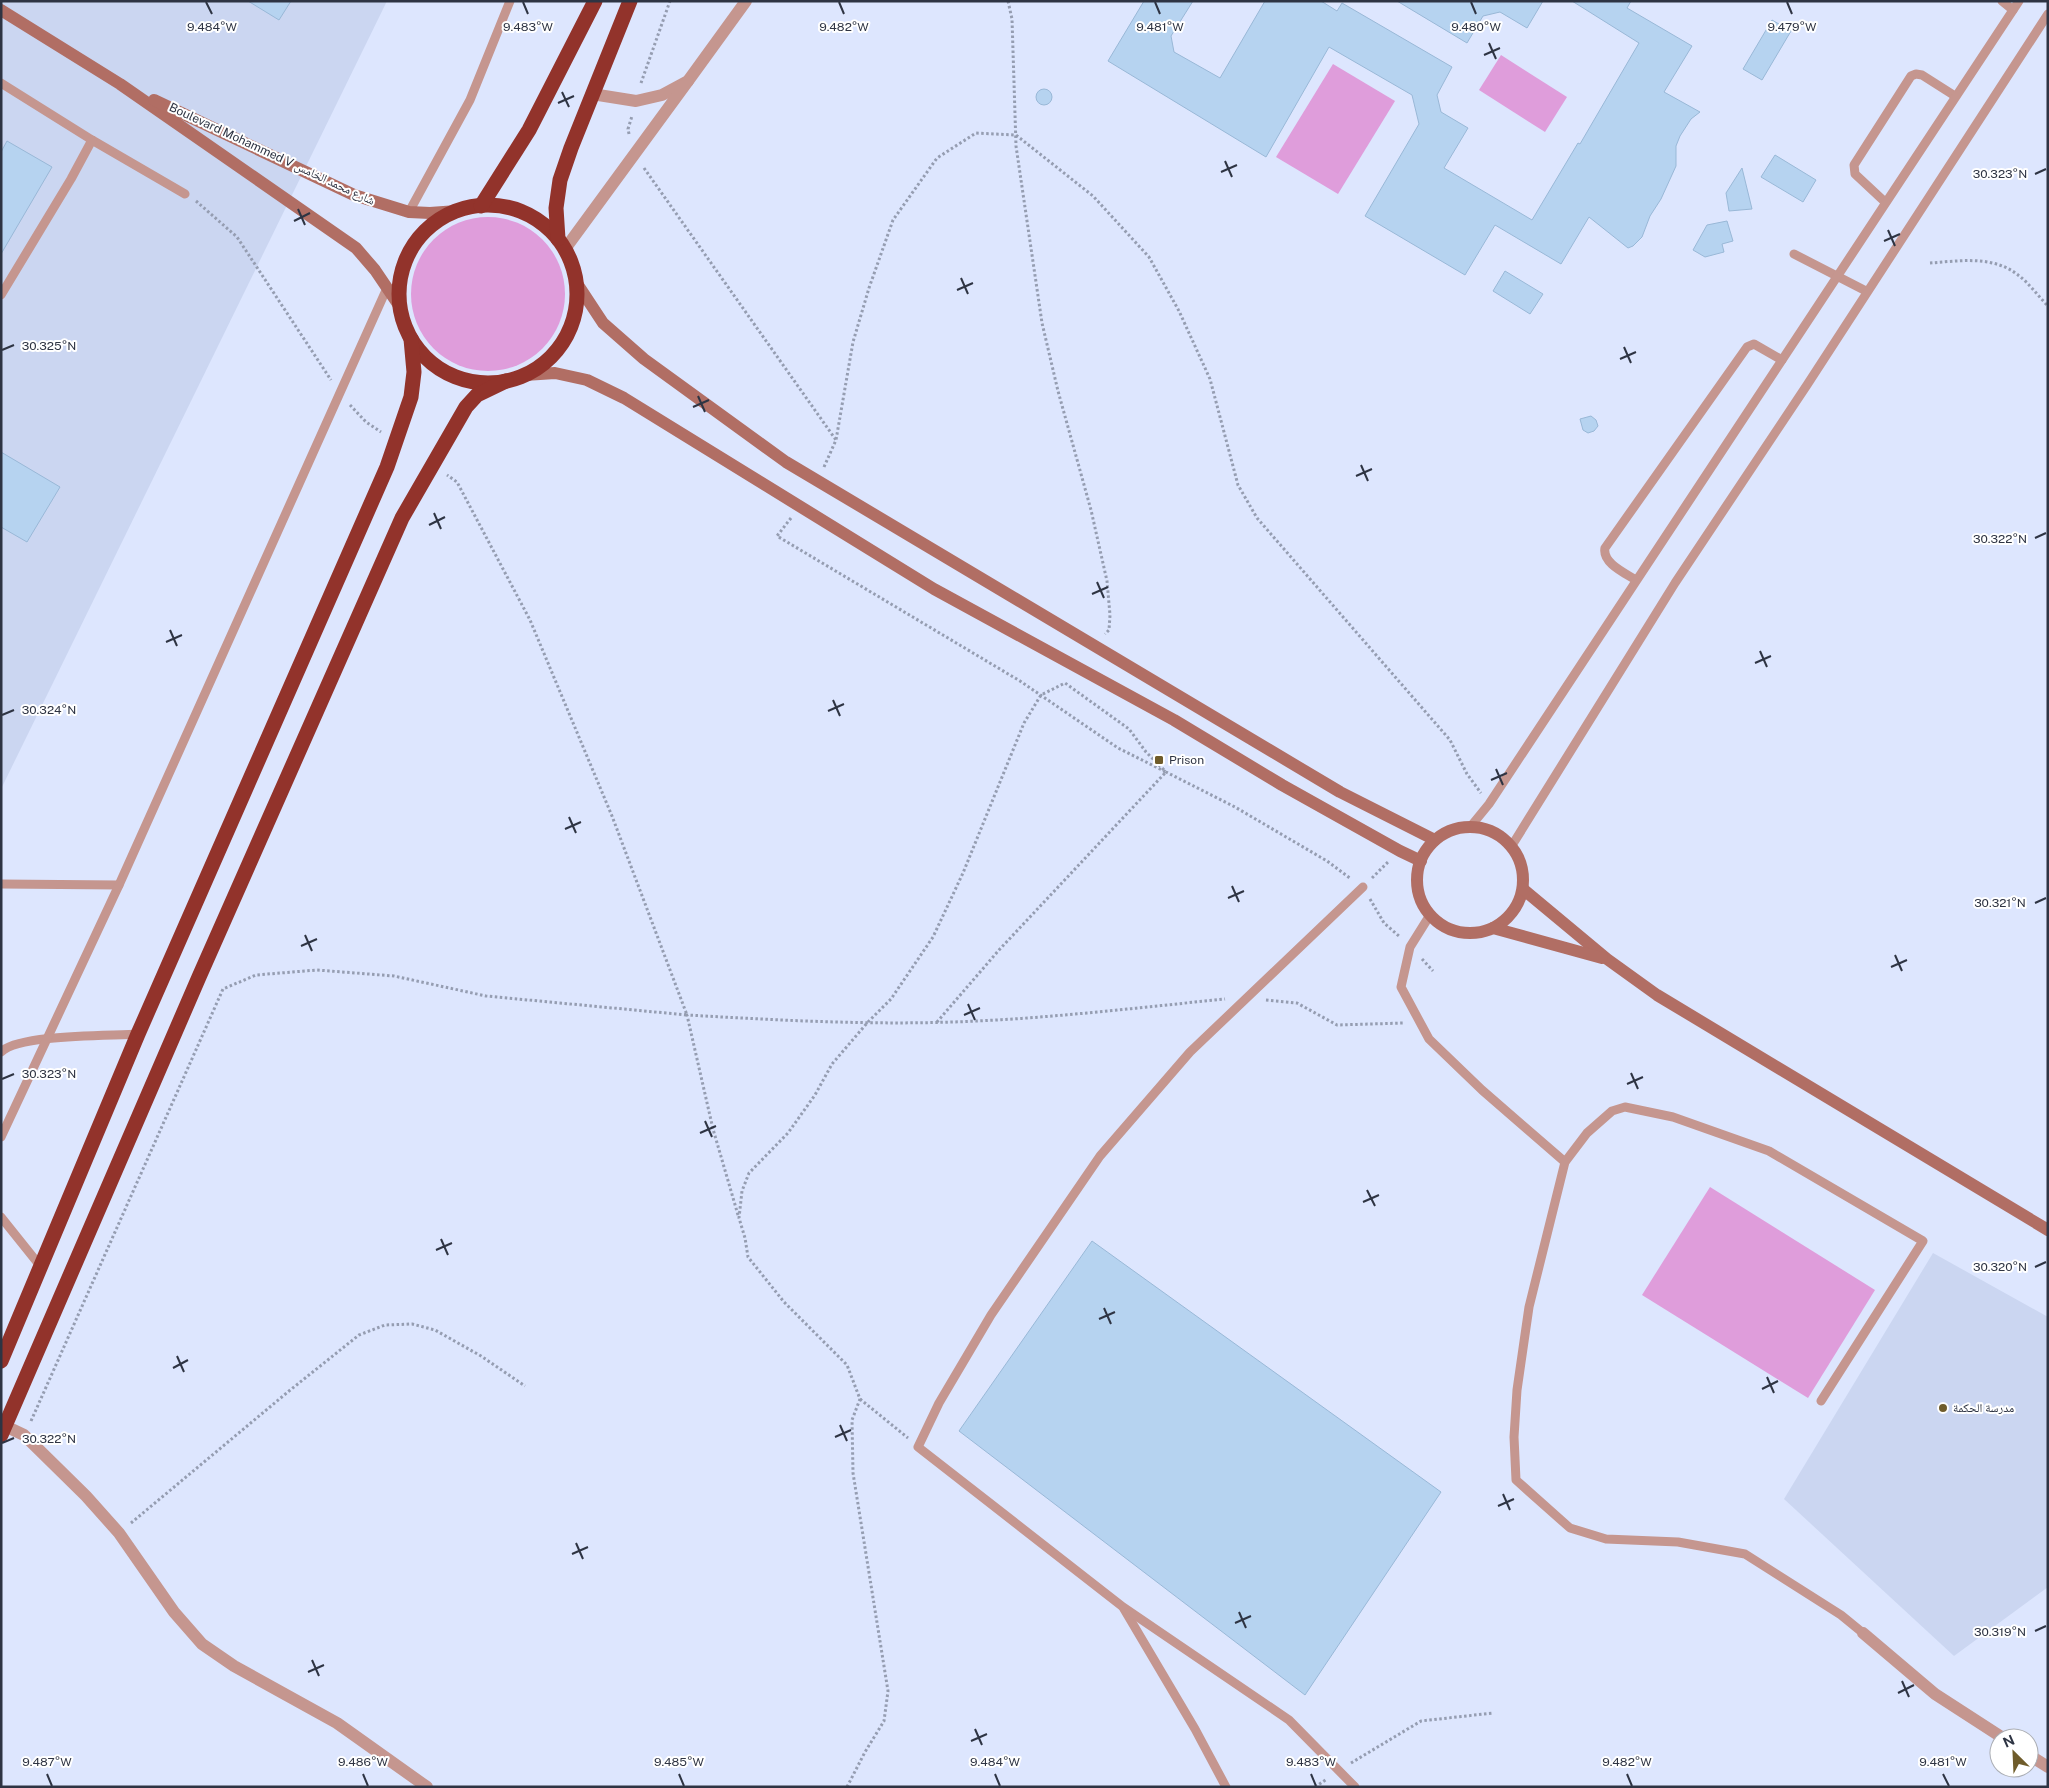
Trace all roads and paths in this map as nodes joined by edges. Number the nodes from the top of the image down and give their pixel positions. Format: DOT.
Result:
graph roads {
  1 [pos="510,1"];
  2 [pos="595,1"];
  3 [pos="630,1"];
  4 [pos="670,1"];
  5 [pos="746,1"];
  6 [pos="1008,1"];
  7 [pos="2002,1"];
  8 [pos="2019,1"];
  9 [pos="1,10"];
  10 [pos="2013,10"];
  11 [pos="2048,14"];
  12 [pos="688,81"];
  13 [pos="1,82"];
  14 [pos="120,84"];
  15 [pos="592,94"];
  16 [pos="1956,96"];
  17 [pos="636,101"];
  18 [pos="1016,135"];
  19 [pos="92,140"];
  20 [pos="633,155"];
  21 [pos="185,194"];
  22 [pos="1885,202"];
  23 [pos="482,206"];
  24 [pos="457,211"];
  25 [pos="409,212"];
  26 [pos="561,244"];
  27 [pos="1794,254"];
  28 [pos="1930,263"];
  29 [pos="1838,277"];
  30 [pos="576,282"];
  31 [pos="387,288"];
  32 [pos="1866,291"];
  33 [pos="1,295"];
  34 [pos="2048,306"];
  35 [pos="400,307"];
  36 [pos="411,339"];
  37 [pos="1782,360"];
  38 [pos="524,375"];
  39 [pos="506,381"];
  40 [pos="339,392"];
  41 [pos="836,440"];
  42 [pos="396,442"];
  43 [pos="433,465"];
  44 [pos="817,481"];
  45 [pos="800,506"];
  46 [pos="1636,580"];
  47 [pos="1094,647"];
  48 [pos="1079,668"];
  49 [pos="1065,683"];
  50 [pos="1041,695"];
  51 [pos="1166,772"];
  52 [pos="1489,804"];
  53 [pos="1471,826"];
  54 [pos="1435,840"];
  55 [pos="1511,847"];
  56 [pos="1400,851"];
  57 [pos="1421,860"];
  58 [pos="1,884"];
  59 [pos="119,885"];
  60 [pos="1363,887"];
  61 [pos="1523,890"];
  62 [pos="1430,915"];
  63 [pos="1492,928"];
  64 [pos="1410,947"];
  65 [pos="1607,959"];
  66 [pos="1433,971"];
  67 [pos="1108,1011"];
  68 [pos="687,1015"];
  69 [pos="868,1022"];
  70 [pos="937,1022"];
  71 [pos="138,1034"];
  72 [pos="46,1039"];
  73 [pos="1,1052"];
  74 [pos="1,1137"];
  75 [pos="1565,1162"];
  76 [pos="1,1217"];
  77 [pos="739,1218"];
  78 [pos="2048,1230"];
  79 [pos="41,1267"];
  80 [pos="1,1361"];
  81 [pos="525,1386"];
  82 [pos="860,1399"];
  83 [pos="1821,1401"];
  84 [pos="3,1431"];
  85 [pos="24,1435"];
  86 [pos="918,1447"];
  87 [pos="119,1533"];
  88 [pos="1123,1607"];
  89 [pos="1863,1632"];
  90 [pos="1493,1713"];
  91 [pos="1989,1729"];
  92 [pos="1340,1771"];
  93 [pos="427,1787"];
  94 [pos="847,1787"];
  95 [pos="1226,1787"];
  96 [pos="1315,1787"];
  97 [pos="1355,1787"];
  1 -- 25 [label="lane"];
  2 -- 23 [label="highway"];
  3 -- 15 [label="highway"];
  4 -- 17 [label="path"];
  5 -- 12 [label="street"];
  6 -- 18 [label="path"];
  7 -- 10 [label="lane"];
  8 -- 10 [label="lane"];
  9 -- 14 [label="main road, Boulevard Mohammed V شارع محمد الخامس"];
  10 -- 16 [label="lane"];
  11 -- 32 [label="lane"];
  12 -- 17 [label="street"];
  12 -- 20 [label="street"];
  13 -- 19 [label="lane"];
  14 -- 25 [label="main road, Boulevard Mohammed V شارع محمد الخامس"];
  14 -- 31 [label="main road, Boulevard Mohammed V شارع محمد الخامس"];
  15 -- 17 [label="street"];
  15 -- 26 [label="highway"];
  16 -- 22 [label="lane"];
  16 -- 22 [label="lane"];
  17 -- 20 [label="path"];
  18 -- 41 [label="path"];
  18 -- 47 [label="path"];
  18 -- 52 [label="path"];
  19 -- 21 [label="lane"];
  19 -- 33 [label="lane"];
  20 -- 26 [label="street"];
  20 -- 41 [label="path"];
  21 -- 40 [label="path"];
  22 -- 29 [label="lane"];
  23 -- 24 [label="highway"];
  23 -- 26 [label="highway"];
  24 -- 25 [label="main road, Boulevard Mohammed V شارع محمد الخامس"];
  24 -- 35 [label="highway"];
  26 -- 30 [label="highway"];
  27 -- 29 [label="lane"];
  28 -- 34 [label="path"];
  29 -- 32 [label="lane"];
  29 -- 37 [label="lane"];
  30 -- 38 [label="highway"];
  30 -- 44 [label="main road"];
  31 -- 35 [label="main road, Boulevard Mohammed V شارع محمد الخامس"];
  31 -- 40 [label="lane"];
  32 -- 55 [label="lane"];
  35 -- 36 [label="highway"];
  36 -- 39 [label="highway"];
  36 -- 42 [label="highway"];
  37 -- 46 [label="lane"];
  37 -- 46 [label="lane"];
  38 -- 39 [label="highway"];
  38 -- 45 [label="main road"];
  39 -- 43 [label="highway"];
  40 -- 42 [label="path"];
  40 -- 59 [label="lane"];
  41 -- 44 [label="path"];
  42 -- 71 [label="highway"];
  43 -- 68 [label="path"];
  43 -- 84 [label="highway"];
  44 -- 47 [label="main road"];
  45 -- 48 [label="main road"];
  45 -- 50 [label="path"];
  46 -- 52 [label="lane"];
  47 -- 54 [label="main road"];
  48 -- 49 [label="path"];
  48 -- 56 [label="main road"];
  49 -- 50 [label="path"];
  49 -- 51 [label="path"];
  50 -- 51 [label="path"];
  50 -- 69 [label="path"];
  51 -- 60 [label="path"];
  51 -- 70 [label="path"];
  52 -- 53 [label="lane"];
  53 -- 54 [label="main road"];
  53 -- 55 [label="main road"];
  54 -- 57 [label="main road"];
  55 -- 61 [label="main road"];
  56 -- 57 [label="main road"];
  56 -- 60 [label="path"];
  57 -- 62 [label="main road"];
  58 -- 59 [label="lane"];
  59 -- 72 [label="lane"];
  60 -- 64 [label="path"];
  60 -- 86 [label="lane"];
  61 -- 63 [label="main road"];
  61 -- 65 [label="main road"];
  62 -- 63 [label="main road"];
  62 -- 64 [label="lane"];
  63 -- 65 [label="main road"];
  64 -- 66 [label="path"];
  64 -- 75 [label="lane"];
  65 -- 78 [label="main road"];
  67 -- 70 [label="path"];
  68 -- 69 [label="path"];
  68 -- 77 [label="path"];
  68 -- 85 [label="path"];
  69 -- 70 [label="path"];
  69 -- 77 [label="path"];
  71 -- 72 [label="lane"];
  71 -- 79 [label="highway"];
  72 -- 73 [label="lane"];
  72 -- 74 [label="lane"];
  75 -- 83 [label="lane"];
  75 -- 89 [label="lane"];
  76 -- 79 [label="lane"];
  77 -- 82 [label="path"];
  79 -- 80 [label="highway"];
  81 -- 87 [label="path"];
  82 -- 86 [label="path"];
  82 -- 94 [label="path"];
  84 -- 85 [label="street"];
  85 -- 87 [label="street"];
  86 -- 88 [label="lane"];
  87 -- 93 [label="street"];
  88 -- 92 [label="lane"];
  88 -- 95 [label="lane"];
  89 -- 91 [label="street"];
  90 -- 92 [label="path"];
  92 -- 96 [label="path"];
  92 -- 97 [label="lane"];
}
